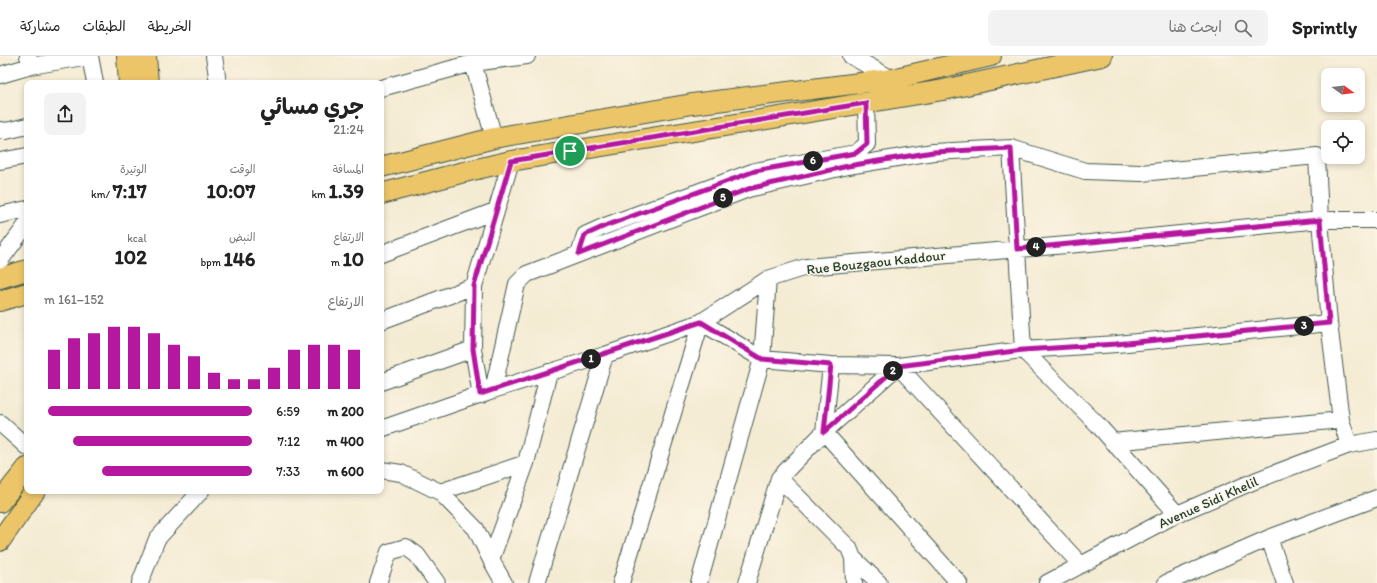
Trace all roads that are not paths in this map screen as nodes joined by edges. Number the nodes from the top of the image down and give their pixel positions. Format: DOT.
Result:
graph roads {
  1 [pos="90,56"];
  2 [pos="127,56"];
  3 [pos="146,56"];
  4 [pos="214,56"];
  5 [pos="527,56"];
  6 [pos="851,56"];
  7 [pos="991,56"];
  8 [pos="1102,56"];
  9 [pos="29,61"];
  10 [pos="474,63"];
  11 [pos="0,75"];
  12 [pos="892,78"];
  13 [pos="94,80"];
  14 [pos="129,80"];
  15 [pos="148,80"];
  16 [pos="218,80"];
  17 [pos="384,87"];
  18 [pos="866,103"];
  19 [pos="24,127"];
  20 [pos="0,130"];
  21 [pos="494,138"];
  22 [pos="1011,148"];
  23 [pos="24,158"];
  24 [pos="511,161"];
  25 [pos="0,162"];
  26 [pos="384,166"];
  27 [pos="384,193"];
  28 [pos="24,210"];
  29 [pos="495,211"];
  30 [pos="0,215"];
  31 [pos="1320,220"];
  32 [pos="1377,220"];
  33 [pos="24,228"];
  34 [pos="1017,249"];
  35 [pos="384,253"];
  36 [pos="579,254"];
  37 [pos="0,261"];
  38 [pos="24,271"];
  39 [pos="0,278"];
  40 [pos="768,279"];
  41 [pos="474,286"];
  42 [pos="24,294"];
  43 [pos="0,301"];
  44 [pos="384,320"];
  45 [pos="701,322"];
  46 [pos="1329,323"];
  47 [pos="473,349"];
  48 [pos="1023,350"];
  49 [pos="605,355"];
  50 [pos="762,359"];
  51 [pos="831,365"];
  52 [pos="898,366"];
  53 [pos="549,372"];
  54 [pos="384,381"];
  55 [pos="487,392"];
  56 [pos="1341,420"];
  57 [pos="0,423"];
  58 [pos="384,428"];
  59 [pos="824,432"];
  60 [pos="1377,440"];
  61 [pos="1112,442"];
  62 [pos="24,444"];
  63 [pos="1349,445"];
  64 [pos="526,463"];
  65 [pos="384,470"];
  66 [pos="24,472"];
  67 [pos="779,478"];
  68 [pos="440,492"];
  69 [pos="33,494"];
  70 [pos="198,494"];
  71 [pos="1377,498"];
  72 [pos="0,502"];
  73 [pos="1177,514"];
  74 [pos="1269,538"];
  75 [pos="0,541"];
  76 [pos="853,558"];
  77 [pos="491,560"];
  78 [pos="1081,565"];
  79 [pos="140,583"];
  80 [pos="378,583"];
  81 [pos="437,583"];
  82 [pos="504,583"];
  83 [pos="537,583"];
  84 [pos="621,583"];
  85 [pos="699,583"];
  86 [pos="747,583"];
  87 [pos="854,583"];
  88 [pos="879,583"];
  89 [pos="959,583"];
  90 [pos="1048,583"];
  91 [pos="1166,583"];
  92 [pos="1285,583"];
  1 -- 9 [label="street"];
  1 -- 13 [label="street"];
  2 -- 14 [label="main road"];
  3 -- 15 [label="main road"];
  4 -- 16 [label="street"];
  5 -- 10 [label="street"];
  6 -- 12 [label="street"];
  7 -- 12 [label="main road"];
  8 -- 18 [label="main road"];
  9 -- 11 [label="street"];
  10 -- 17 [label="street"];
  10 -- 21 [label="street"];
  12 -- 21 [label="main road"];
  18 -- 24 [label="main road"];
  18 -- 36 [label="street"];
  19 -- 20 [label="street"];
  21 -- 26 [label="main road"];
  22 -- 31 [label="street"];
  22 -- 34 [label="street"];
  22 -- 36 [label="street"];
  23 -- 25 [label="street"];
  24 -- 27 [label="main road"];
  24 -- 29 [label="street"];
  28 -- 30 [label="street"];
  29 -- 35 [label="street"];
  29 -- 41 [label="street"];
  31 -- 32 [label="street, Rue Bouzgaou Kaddour"];
  31 -- 34 [label="street, Rue Bouzgaou Kaddour"];
  31 -- 46 [label="street"];
  33 -- 37 [label="street"];
  34 -- 40 [label="street, Rue Bouzgaou Kaddour"];
  34 -- 48 [label="street"];
  36 -- 55 [label="street"];
  38 -- 39 [label="main road"];
  40 -- 45 [label="street, Rue Bouzgaou Kaddour"];
  40 -- 50 [label="street"];
  41 -- 44 [label="street"];
  41 -- 47 [label="street"];
  42 -- 43 [label="main road"];
  45 -- 49 [label="street, Rue Bouzgaou Kaddour"];
  45 -- 50 [label="street"];
  45 -- 84 [label="street"];
  46 -- 48 [label="street"];
  46 -- 56 [label="street"];
  47 -- 54 [label="street"];
  47 -- 55 [label="street"];
  48 -- 52 [label="street"];
  48 -- 61 [label="street"];
  49 -- 53 [label="street, Rue Bouzgaou Kaddour"];
  49 -- 83 [label="street"];
  50 -- 51 [label="street"];
  50 -- 85 [label="street"];
  51 -- 52 [label="street"];
  51 -- 59 [label="street"];
  52 -- 59 [label="street"];
  52 -- 78 [label="street"];
  53 -- 55 [label="street, Rue Bouzgaou Kaddour"];
  53 -- 64 [label="street"];
  55 -- 58 [label="street, Rue Bouzgaou Kaddour"];
  56 -- 61 [label="street"];
  56 -- 63 [label="street"];
  57 -- 62 [label="street"];
  59 -- 67 [label="street"];
  59 -- 89 [label="street"];
  60 -- 63 [label="street, Avenue Sidi Khelil"];
  61 -- 73 [label="street"];
  63 -- 73 [label="street, Avenue Sidi Khelil"];
  64 -- 68 [label="street"];
  64 -- 77 [label="street"];
  65 -- 68 [label="street"];
  66 -- 72 [label="main road"];
  67 -- 76 [label="street"];
  67 -- 86 [label="street"];
  68 -- 77 [label="street"];
  69 -- 75 [label="main road"];
  70 -- 79 [label="street"];
  71 -- 74 [label="street"];
  73 -- 78 [label="street, Avenue Sidi Khelil"];
  74 -- 91 [label="street"];
  74 -- 92 [label="street"];
  76 -- 87 [label="street"];
  76 -- 88 [label="street"];
  77 -- 82 [label="street"];
  78 -- 90 [label="street, Avenue Sidi Khelil"];
  80 -- 81 [label="street"];
}
